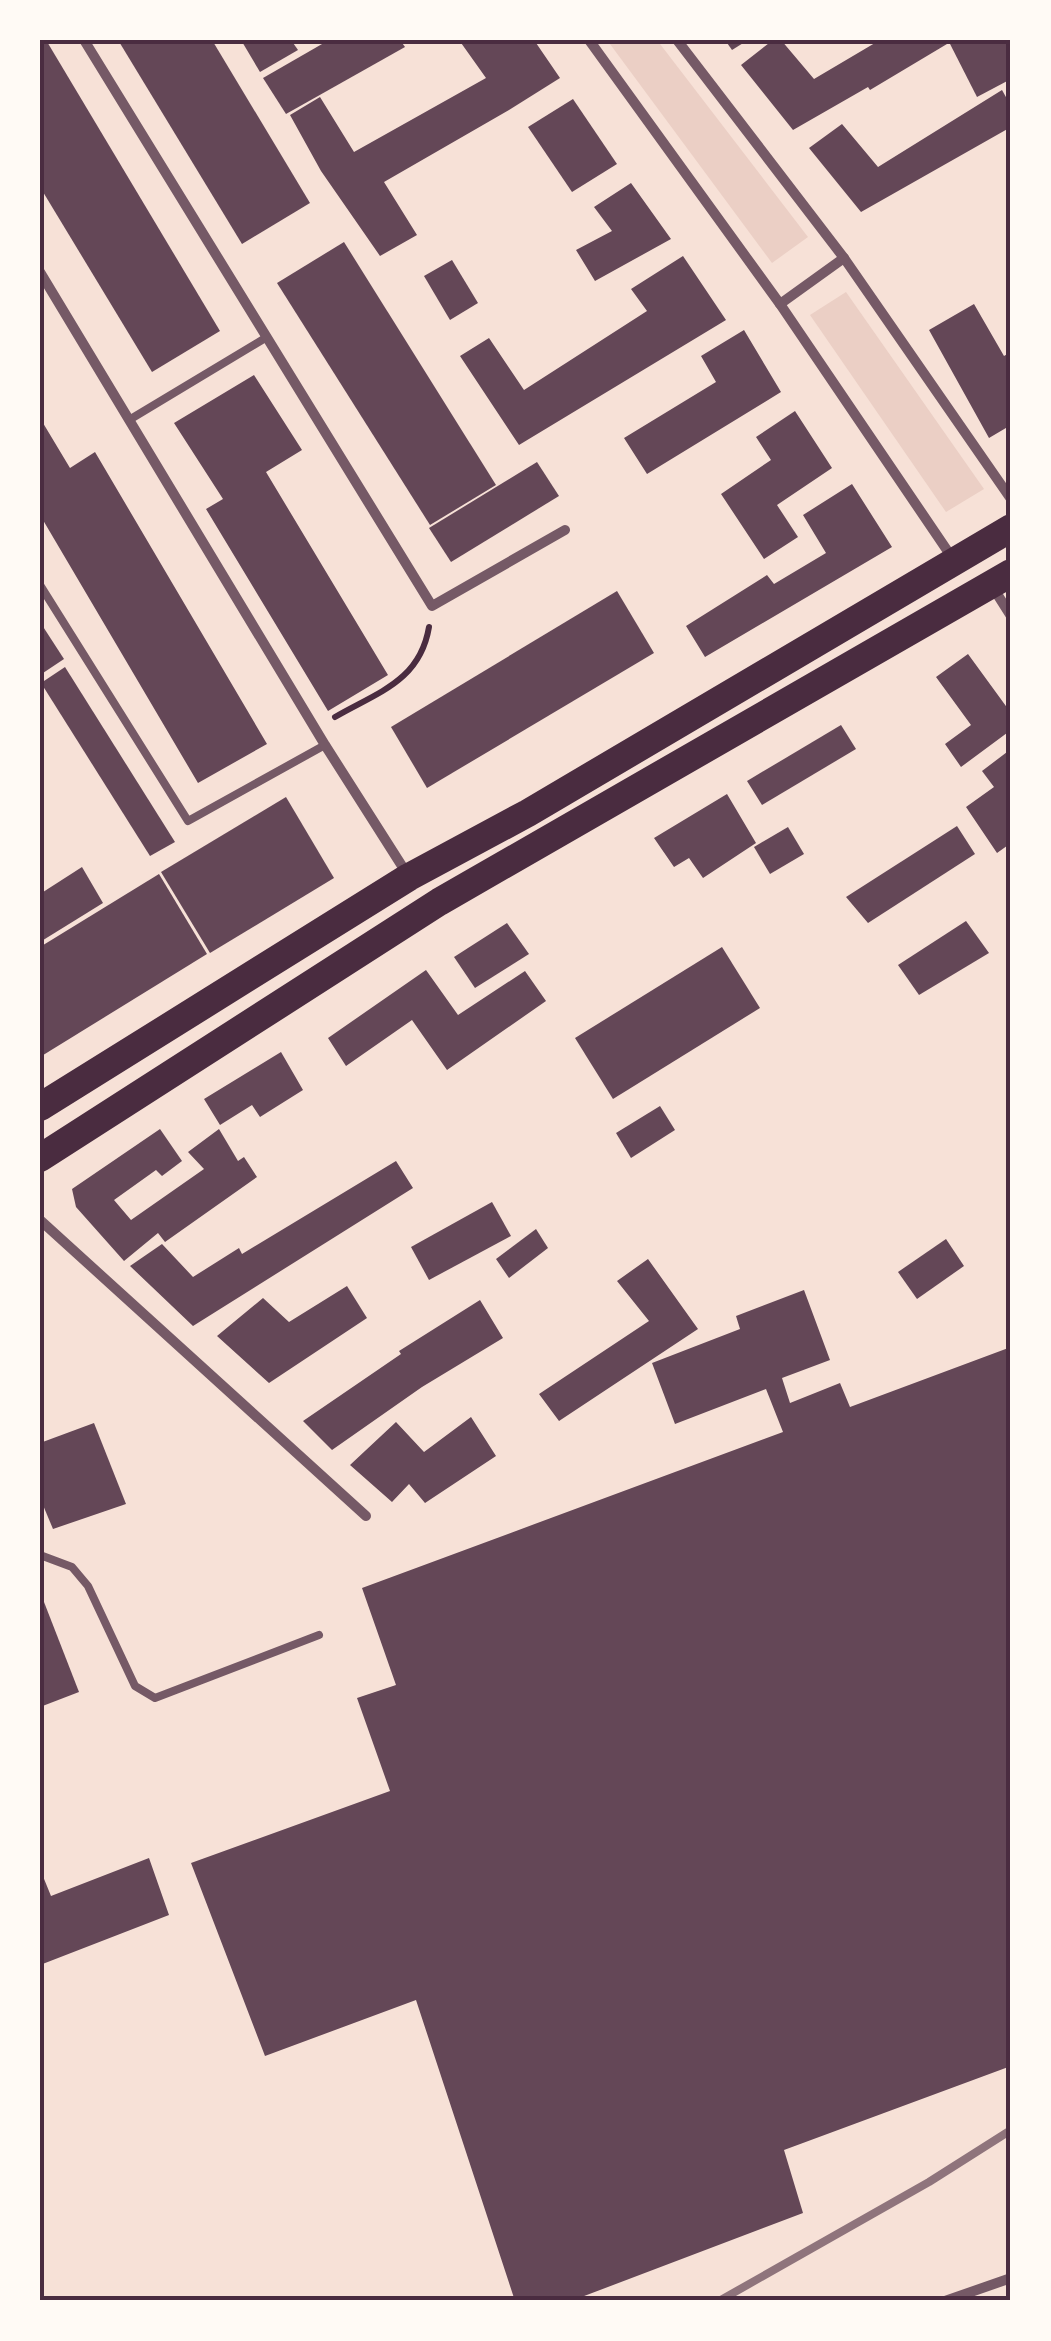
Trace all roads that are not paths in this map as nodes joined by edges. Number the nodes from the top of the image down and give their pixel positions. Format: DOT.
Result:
graph roads {
  1 [pos="84,40"];
  2 [pos="589,40"];
  3 [pos="677,40"];
  4 [pos="844,258"];
  5 [pos="40,272"];
  6 [pos="780,304"];
  7 [pos="267,337"];
  8 [pos="129,420"];
  9 [pos="1011,498"];
  10 [pos="1011,528"];
  11 [pos="565,530"];
  12 [pos="955,562"];
  13 [pos="1001,579"];
  14 [pos="40,586"];
  15 [pos="1011,616"];
  16 [pos="326,745"];
  17 [pos="410,876"];
  18 [pos="40,1106"];
  19 [pos="40,1158"];
  20 [pos="40,1220"];
  21 [pos="366,1516"];
  22 [pos="40,1556"];
  23 [pos="319,1634"];
  24 [pos="1011,2278"];
  25 [pos="944,2301"];
  1 -- 7 [label="street"];
  2 -- 6 [label="street"];
  3 -- 4 [label="street"];
  4 -- 6 [label="street"];
  4 -- 9 [label="street"];
  5 -- 8 [label="street"];
  6 -- 12 [label="street"];
  7 -- 8 [label="lane"];
  7 -- 11 [label="street"];
  8 -- 16 [label="street"];
  10 -- 12 [label="highway"];
  12 -- 17 [label="highway"];
  13 -- 15 [label="street"];
  13 -- 19 [label="highway"];
  14 -- 16 [label="lane"];
  16 -- 17 [label="street"];
  17 -- 18 [label="highway"];
  20 -- 21 [label="street"];
  22 -- 23 [label="lane"];
  24 -- 25 [label="street"];
}
